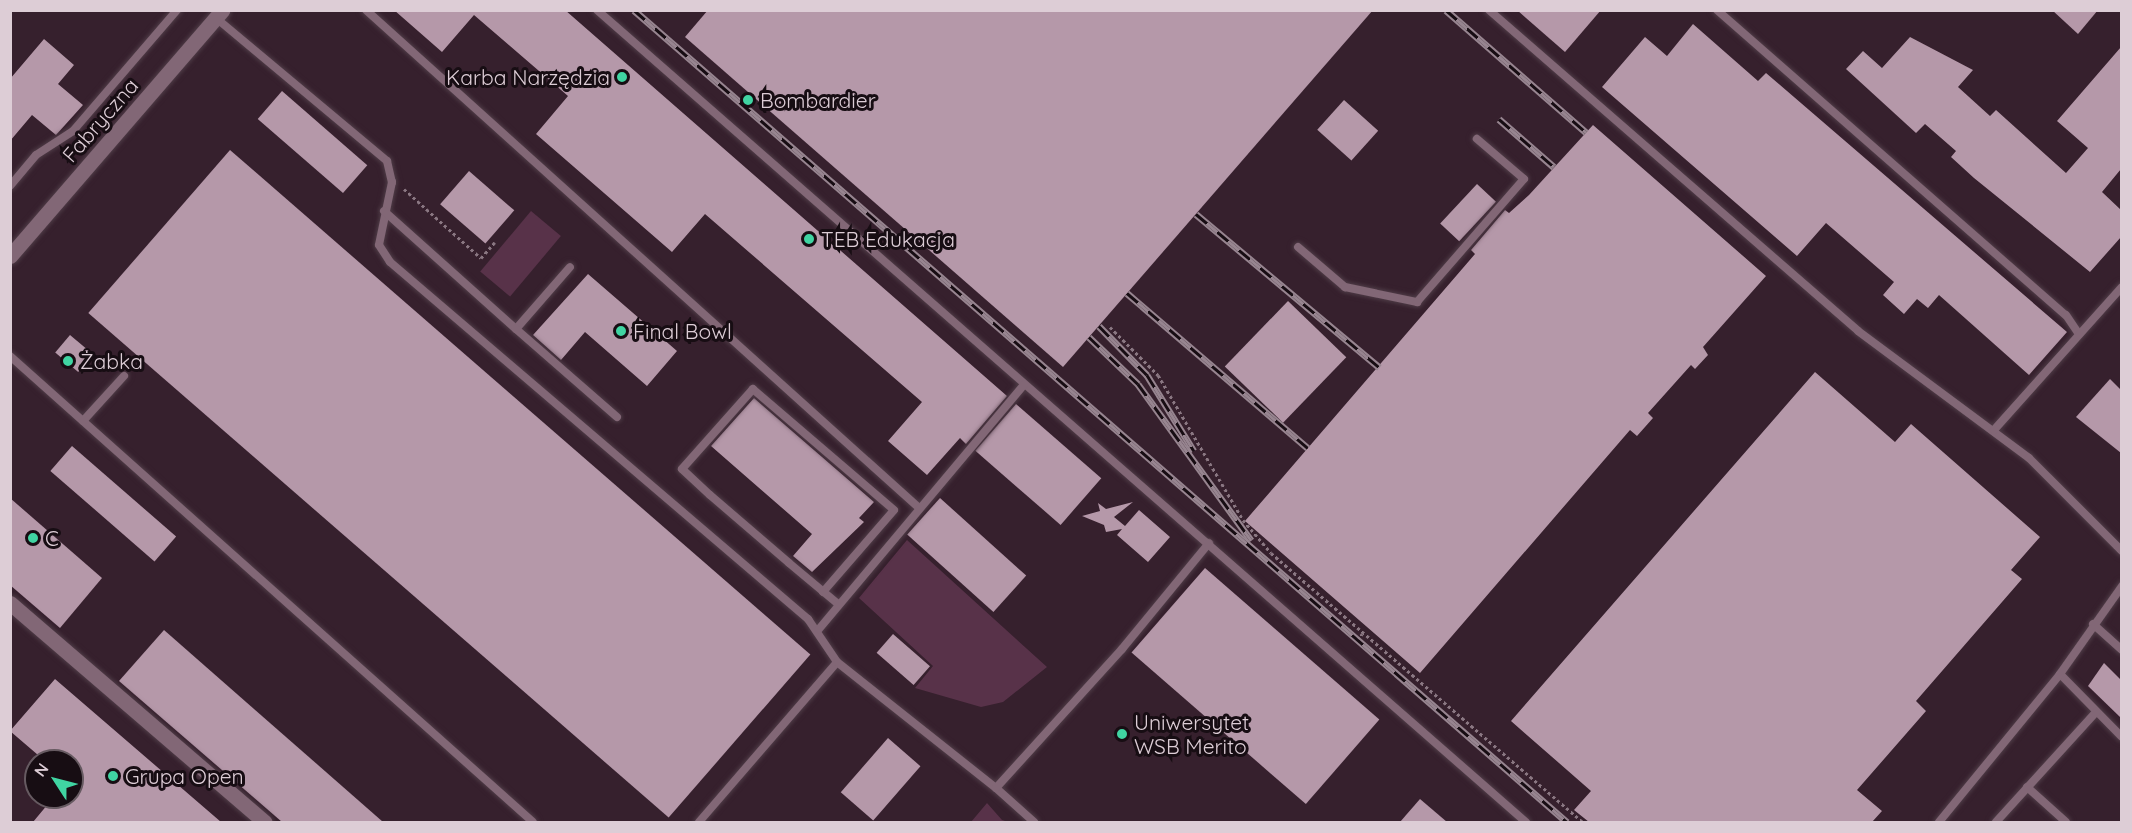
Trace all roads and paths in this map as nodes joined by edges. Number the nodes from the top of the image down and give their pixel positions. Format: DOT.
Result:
graph roads {
  1 [pos="177,10"];
  2 [pos="366,10"];
  3 [pos="597,10"];
  4 [pos="1489,10"];
  5 [pos="1717,10"];
  6 [pos="219,14"];
  7 [pos="1478,140"];
  8 [pos="392,182"];
  9 [pos="10,186"];
  10 [pos="384,211"];
  11 [pos="495,242"];
  12 [pos="1298,247"];
  13 [pos="10,256"];
  14 [pos="570,267"];
  15 [pos="2121,286"];
  16 [pos="1110,327"];
  17 [pos="516,329"];
  18 [pos="2079,334"];
  19 [pos="10,356"];
  20 [pos="124,376"];
  21 [pos="1024,385"];
  22 [pos="616,417"];
  23 [pos="83,421"];
  24 [pos="1994,430"];
  25 [pos="919,508"];
  26 [pos="1209,543"];
  27 [pos="2121,551"];
  28 [pos="2121,586"];
  29 [pos="823,592"];
  30 [pos="10,603"];
  31 [pos="838,604"];
  32 [pos="2093,624"];
  33 [pos="819,629"];
  34 [pos="1362,634"];
  35 [pos="1357,640"];
  36 [pos="2121,650"];
  37 [pos="837,662"];
  38 [pos="2060,674"];
  39 [pos="2096,712"];
  40 [pos="2121,737"];
  41 [pos="2027,787"];
  42 [pos="996,788"];
  43 [pos="704,821"];
  44 [pos="265,822"];
  45 [pos="533,822"];
  46 [pos="1034,822"];
  47 [pos="1526,822"];
  48 [pos="1583,822"];
  49 [pos="1939,822"];
  50 [pos="1996,822"];
  51 [pos="2066,822"];
  1 -- 9 [label="lane"];
  2 -- 25 [label="lane"];
  3 -- 21 [label="lane"];
  4 -- 24 [label="lane"];
  5 -- 18 [label="lane"];
  6 -- 8 [label="lane"];
  6 -- 13 [label="street, Fabryczna"];
  7 -- 12 [label="lane"];
  8 -- 10 [label="lane"];
  8 -- 11 [label="path"];
  10 -- 17 [label="lane"];
  10 -- 33 [label="lane"];
  14 -- 17 [label="lane"];
  15 -- 18 [label="lane"];
  16 -- 34 [label="path"];
  17 -- 22 [label="lane"];
  18 -- 24 [label="lane"];
  19 -- 23 [label="lane"];
  20 -- 23 [label="lane"];
  21 -- 25 [label="lane"];
  21 -- 26 [label="lane"];
  23 -- 45 [label="lane"];
  24 -- 27 [label="lane"];
  25 -- 31 [label="lane"];
  26 -- 42 [label="lane"];
  26 -- 47 [label="lane"];
  28 -- 32 [label="lane"];
  29 -- 29 [label="lane"];
  29 -- 31 [label="lane"];
  30 -- 44 [label="street"];
  31 -- 33 [label="lane"];
  32 -- 36 [label="lane"];
  32 -- 38 [label="lane"];
  33 -- 37 [label="lane"];
  34 -- 35 [label="path"];
  34 -- 48 [label="path"];
  37 -- 42 [label="lane"];
  37 -- 43 [label="lane"];
  38 -- 39 [label="lane"];
  38 -- 49 [label="lane"];
  39 -- 40 [label="lane"];
  39 -- 41 [label="lane"];
  41 -- 50 [label="lane"];
  41 -- 51 [label="lane"];
  42 -- 46 [label="lane"];
}
